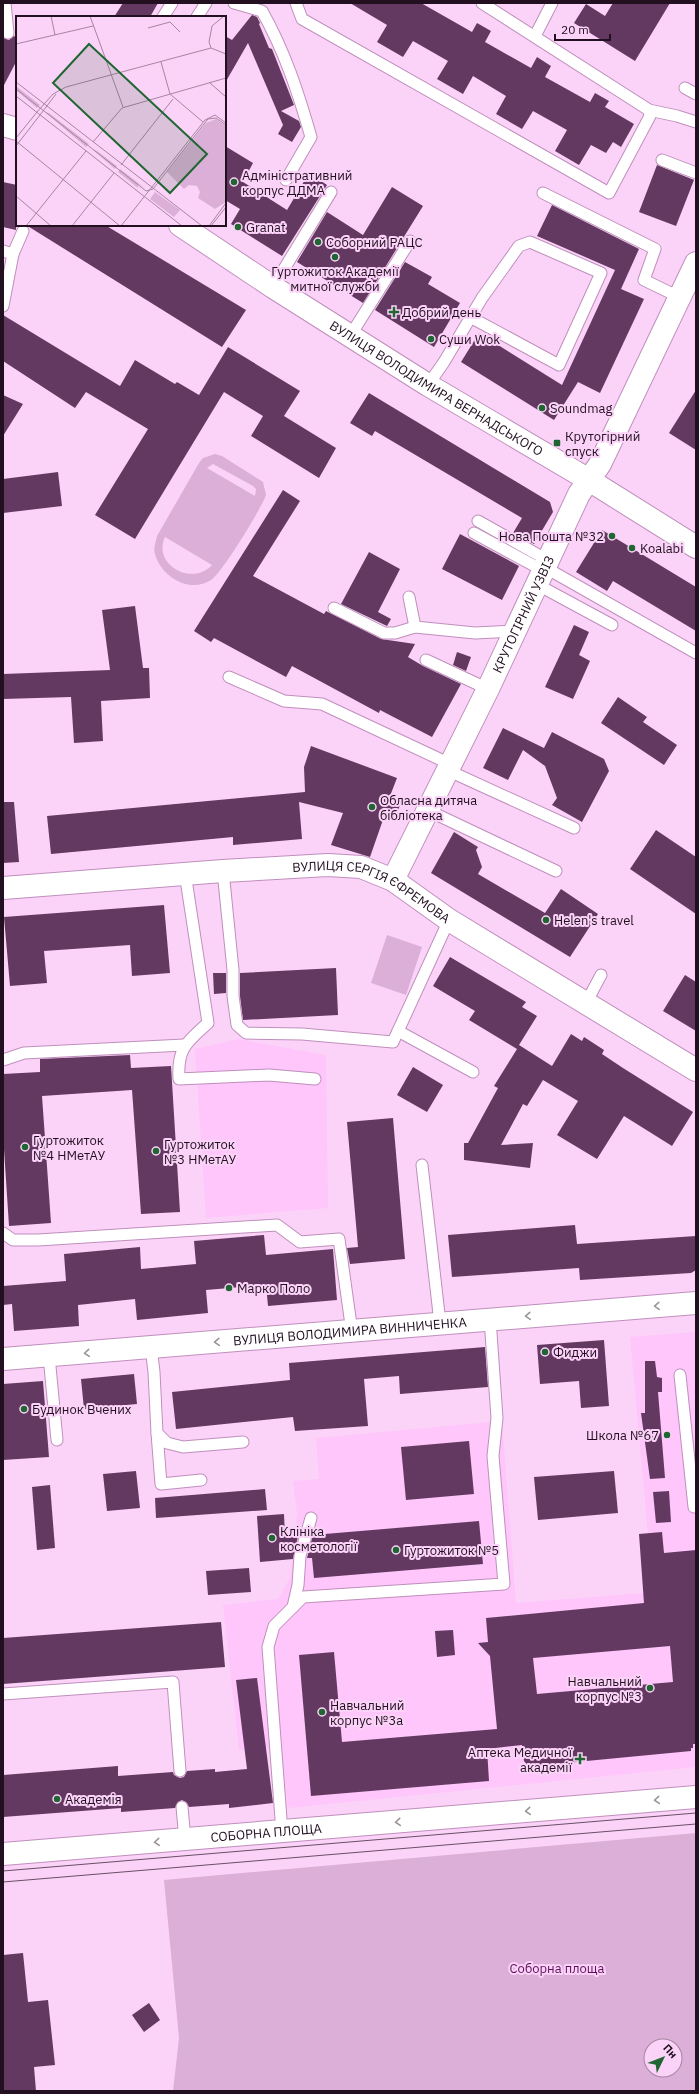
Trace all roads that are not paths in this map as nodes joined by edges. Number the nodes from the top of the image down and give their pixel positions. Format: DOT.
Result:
graph roads {
  1 [pos="5,3"];
  2 [pos="172,3"];
  3 [pos="207,3"];
  4 [pos="234,3"];
  5 [pos="296,3"];
  6 [pos="482,3"];
  7 [pos="552,3"];
  8 [pos="164,16"];
  9 [pos="198,16"];
  10 [pos="8,33"];
  11 [pos="535,36"];
  12 [pos="685,88"];
  13 [pos="696,94"];
  14 [pos="649,110"];
  15 [pos="696,122"];
  16 [pos="3,125"];
  17 [pos="16,129"];
  18 [pos="662,160"];
  19 [pos="696,173"];
  20 [pos="286,180"];
  21 [pos="331,192"];
  22 [pos="543,193"];
  23 [pos="182,226"];
  24 [pos="23,231"];
  25 [pos="410,241"];
  26 [pos="8,253"];
  27 [pos="696,263"];
  28 [pos="273,287"];
  29 [pos="679,297"];
  30 [pos="3,306"];
  31 [pos="470,317"];
  32 [pos="350,336"];
  33 [pos="428,385"];
  34 [pos="590,480"];
  35 [pos="478,521"];
  36 [pos="474,532"];
  37 [pos="696,547"];
  38 [pos="544,571"];
  39 [pos="409,597"];
  40 [pos="334,608"];
  41 [pos="612,625"];
  42 [pos="415,627"];
  43 [pos="516,631"];
  44 [pos="696,653"];
  45 [pos="426,660"];
  46 [pos="229,677"];
  47 [pos="488,689"];
  48 [pos="448,767"];
  49 [pos="427,810"];
  50 [pos="574,828"];
  51 [pos="223,871"];
  52 [pos="556,871"];
  53 [pos="185,873"];
  54 [pos="393,880"];
  55 [pos="3,888"];
  56 [pos="449,920"];
  57 [pos="601,975"];
  58 [pos="586,1003"];
  59 [pos="398,1031"];
  60 [pos="184,1045"];
  61 [pos="3,1060"];
  62 [pos="696,1070"];
  63 [pos="473,1072"];
  64 [pos="315,1079"];
  65 [pos="422,1165"];
  66 [pos="3,1232"];
  67 [pos="696,1303"];
  68 [pos="490,1319"];
  69 [pos="440,1323"];
  70 [pos="352,1332"];
  71 [pos="151,1348"];
  72 [pos="48,1356"];
  73 [pos="3,1359"];
  74 [pos="680,1375"];
  75 [pos="157,1433"];
  76 [pos="57,1440"];
  77 [pos="243,1442"];
  78 [pos="201,1480"];
  79 [pos="696,1507"];
  80 [pos="311,1518"];
  81 [pos="293,1608"];
  82 [pos="3,1694"];
  83 [pos="180,1771"];
  84 [pos="696,1797"];
  85 [pos="182,1807"];
  86 [pos="282,1832"];
  87 [pos="185,1840"];
  88 [pos="3,1854"];
  1 -- 10 [label="lane"];
  2 -- 8 [label="lane"];
  3 -- 9 [label="lane"];
  4 -- 20 [label="lane"];
  5 -- 14 [label="lane"];
  6 -- 11 [label="lane"];
  7 -- 11 [label="lane"];
  11 -- 14 [label="lane"];
  12 -- 13 [label="lane"];
  14 -- 15 [label="lane"];
  16 -- 17 [label="street"];
  18 -- 19 [label="lane"];
  21 -- 28 [label="lane"];
  22 -- 29 [label="lane"];
  23 -- 28 [label="street, ВУЛИЦЯ ВОЛОДИМИРА ВЕРНАДСЬКОГО"];
  24 -- 26 [label="lane"];
  25 -- 32 [label="lane"];
  26 -- 30 [label="lane"];
  27 -- 29 [label="street, КРУТОГІРНИЙ УЗВІЗ"];
  28 -- 32 [label="street, ВУЛИЦЯ ВОЛОДИМИРА ВЕРНАДСЬКОГО"];
  29 -- 34 [label="street, КРУТОГІРНИЙ УЗВІЗ"];
  31 -- 31 [label="lane"];
  31 -- 33 [label="lane"];
  32 -- 33 [label="street, ВУЛИЦЯ ВОЛОДИМИРА ВЕРНАДСЬКОГО"];
  33 -- 34 [label="street, ВУЛИЦЯ ВОЛОДИМИРА ВЕРНАДСЬКОГО"];
  34 -- 37 [label="street, ВУЛИЦЯ ВОЛОДИМИРА ВЕРНАДСЬКОГО"];
  34 -- 38 [label="street, КРУТОГІРНИЙ УЗВІЗ"];
  35 -- 38 [label="lane"];
  36 -- 38 [label="lane"];
  38 -- 41 [label="lane"];
  38 -- 43 [label="street, КРУТОГІРНИЙ УЗВІЗ"];
  38 -- 44 [label="lane"];
  39 -- 42 [label="lane"];
  40 -- 42 [label="lane"];
  42 -- 43 [label="lane"];
  43 -- 47 [label="street, КРУТОГІРНИЙ УЗВІЗ"];
  45 -- 47 [label="lane"];
  46 -- 48 [label="lane"];
  47 -- 48 [label="street, КРУТОГІРНИЙ УЗВІЗ"];
  48 -- 49 [label="street, КРУТОГІРНИЙ УЗВІЗ"];
  48 -- 50 [label="lane"];
  49 -- 52 [label="lane"];
  49 -- 54 [label="street, КРУТОГІРНИЙ УЗВІЗ"];
  51 -- 53 [label="street, ВУЛИЦЯ СЕРГІЯ ЄФРЕМОВА"];
  51 -- 54 [label="street, ВУЛИЦЯ СЕРГІЯ ЄФРЕМОВА"];
  51 -- 59 [label="lane"];
  53 -- 55 [label="street, ВУЛИЦЯ СЕРГІЯ ЄФРЕМОВА"];
  53 -- 60 [label="lane"];
  54 -- 56 [label="street, ВУЛИЦЯ СЕРГІЯ ЄФРЕМОВА"];
  56 -- 58 [label="street, ВУЛИЦЯ СЕРГІЯ ЄФРЕМОВА"];
  56 -- 59 [label="lane"];
  57 -- 58 [label="lane"];
  58 -- 62 [label="street, ВУЛИЦЯ СЕРГІЯ ЄФРЕМОВА"];
  59 -- 63 [label="lane"];
  60 -- 61 [label="lane"];
  60 -- 64 [label="lane"];
  65 -- 69 [label="lane"];
  66 -- 70 [label="lane"];
  67 -- 68 [label="street, ВУЛИЦЯ ВОЛОДИМИРА ВИННИЧЕНКА, one-way"];
  68 -- 69 [label="street, ВУЛИЦЯ ВОЛОДИМИРА ВИННИЧЕНКА"];
  68 -- 81 [label="lane"];
  69 -- 70 [label="street, ВУЛИЦЯ ВОЛОДИМИРА ВИННИЧЕНКА"];
  70 -- 71 [label="street, ВУЛИЦЯ ВОЛОДИМИРА ВИННИЧЕНКА, one-way"];
  71 -- 72 [label="street, ВУЛИЦЯ ВОЛОДИМИРА ВИННИЧЕНКА, one-way"];
  71 -- 75 [label="lane"];
  72 -- 73 [label="street, ВУЛИЦЯ ВОЛОДИМИРА ВИННИЧЕНКА"];
  72 -- 76 [label="lane"];
  74 -- 79 [label="lane"];
  75 -- 77 [label="lane"];
  75 -- 78 [label="lane"];
  80 -- 81 [label="lane"];
  81 -- 86 [label="lane"];
  82 -- 83 [label="lane"];
  84 -- 86 [label="street, СОБОРНА ПЛОЩА, one-way"];
  85 -- 87 [label="lane"];
  86 -- 87 [label="street, СОБОРНА ПЛОЩА"];
  87 -- 88 [label="street, СОБОРНА ПЛОЩА, one-way"];
}
